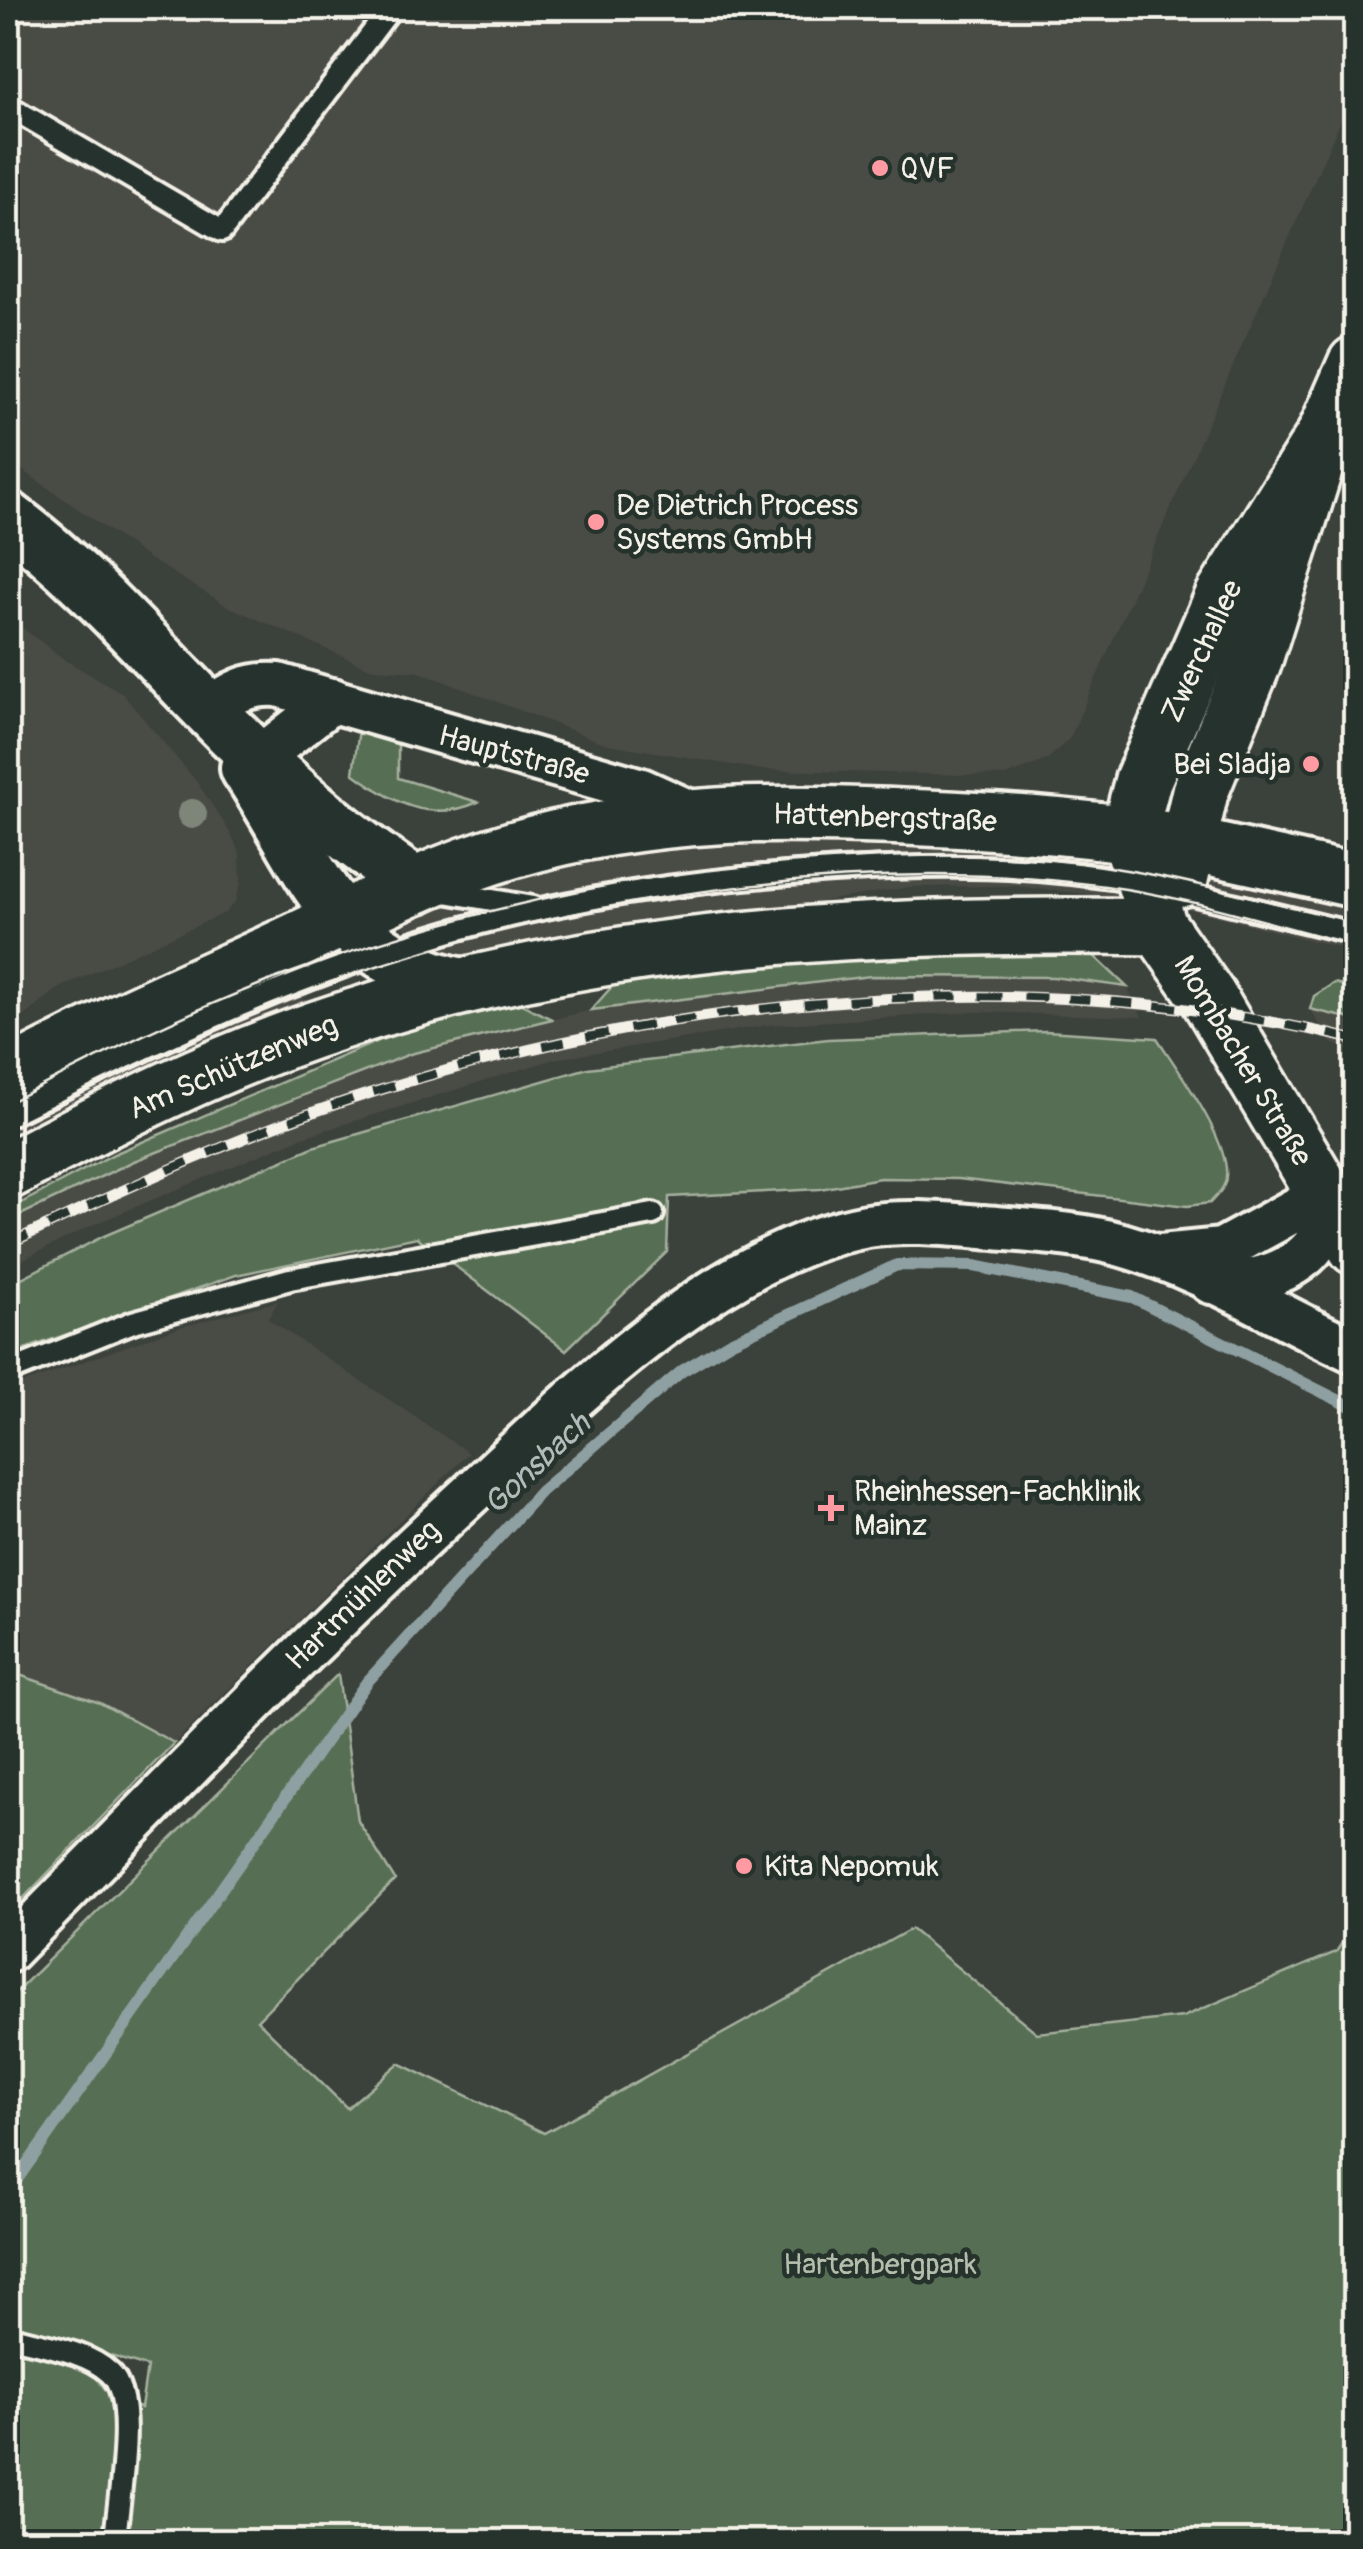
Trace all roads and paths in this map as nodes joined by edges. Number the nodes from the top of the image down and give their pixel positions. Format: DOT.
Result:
graph roads {
  1 [pos="391,8"];
  2 [pos="8,106"];
  3 [pos="1356,364"];
  4 [pos="1326,434"];
  5 [pos="8,518"];
  6 [pos="333,700"];
  7 [pos="209,710"];
  8 [pos="261,757"];
  9 [pos="694,814"];
  10 [pos="1129,833"];
  11 [pos="1356,881"];
  12 [pos="1168,886"];
  13 [pos="550,908"];
  14 [pos="374,917"];
  15 [pos="1356,934"];
  16 [pos="467,986"];
  17 [pos="335,1022"];
  18 [pos="8,1078"];
  19 [pos="8,1116"];
  20 [pos="8,1171"];
  21 [pos="1324,1194"];
  22 [pos="652,1214"];
  23 [pos="1356,1246"];
  24 [pos="1156,1256"];
  25 [pos="1210,1282"];
  26 [pos="1356,1352"];
  27 [pos="8,1372"];
  28 [pos="8,1951"];
  29 [pos="8,2336"];
  30 [pos="115,2542"];
  1 -- 2 [label="lane"];
  3 -- 4 [label="main road, Zwerchallee"];
  4 -- 10 [label="main road, Zwerchallee"];
  4 -- 12 [label="main road, Zwerchallee"];
  5 -- 7 [label="street"];
  6 -- 7 [label="street, Hauptstraße"];
  6 -- 8 [label="street"];
  6 -- 9 [label="street, Hauptstraße"];
  7 -- 8 [label="street"];
  7 -- 14 [label="street"];
  8 -- 14 [label="street"];
  9 -- 10 [label="main road, Hattenbergstraße"];
  9 -- 14 [label="main road, Hattenbergstraße"];
  10 -- 12 [label="main road"];
  11 -- 12 [label="street, Hattenbergstraße"];
  12 -- 13 [label="lane, Hattenbergstraße"];
  12 -- 15 [label="lane, Hattenbergstraße"];
  12 -- 16 [label="main road, Hattenbergstraße"];
  12 -- 21 [label="main road, Mombacher Straße"];
  13 -- 14 [label="lane, Hattenbergstraße"];
  13 -- 14 [label="lane, Hattenbergstraße"];
  14 -- 16 [label="street"];
  14 -- 17 [label="street"];
  14 -- 18 [label="main road"];
  14 -- 19 [label="lane, Am Schützenweg"];
  16 -- 17 [label="main road, Am Schützenweg"];
  17 -- 20 [label="main road, Am Schützenweg"];
  21 -- 23 [label="main road, Mombacher Straße"];
  21 -- 24 [label="street, Hartmühlenweg"];
  21 -- 25 [label="street"];
  22 -- 27 [label="lane"];
  24 -- 25 [label="street, Hartmühlenweg"];
  24 -- 28 [label="street, Hartmühlenweg"];
  25 -- 26 [label="street, Hartmühlenweg"];
  29 -- 30 [label="lane"];
}
